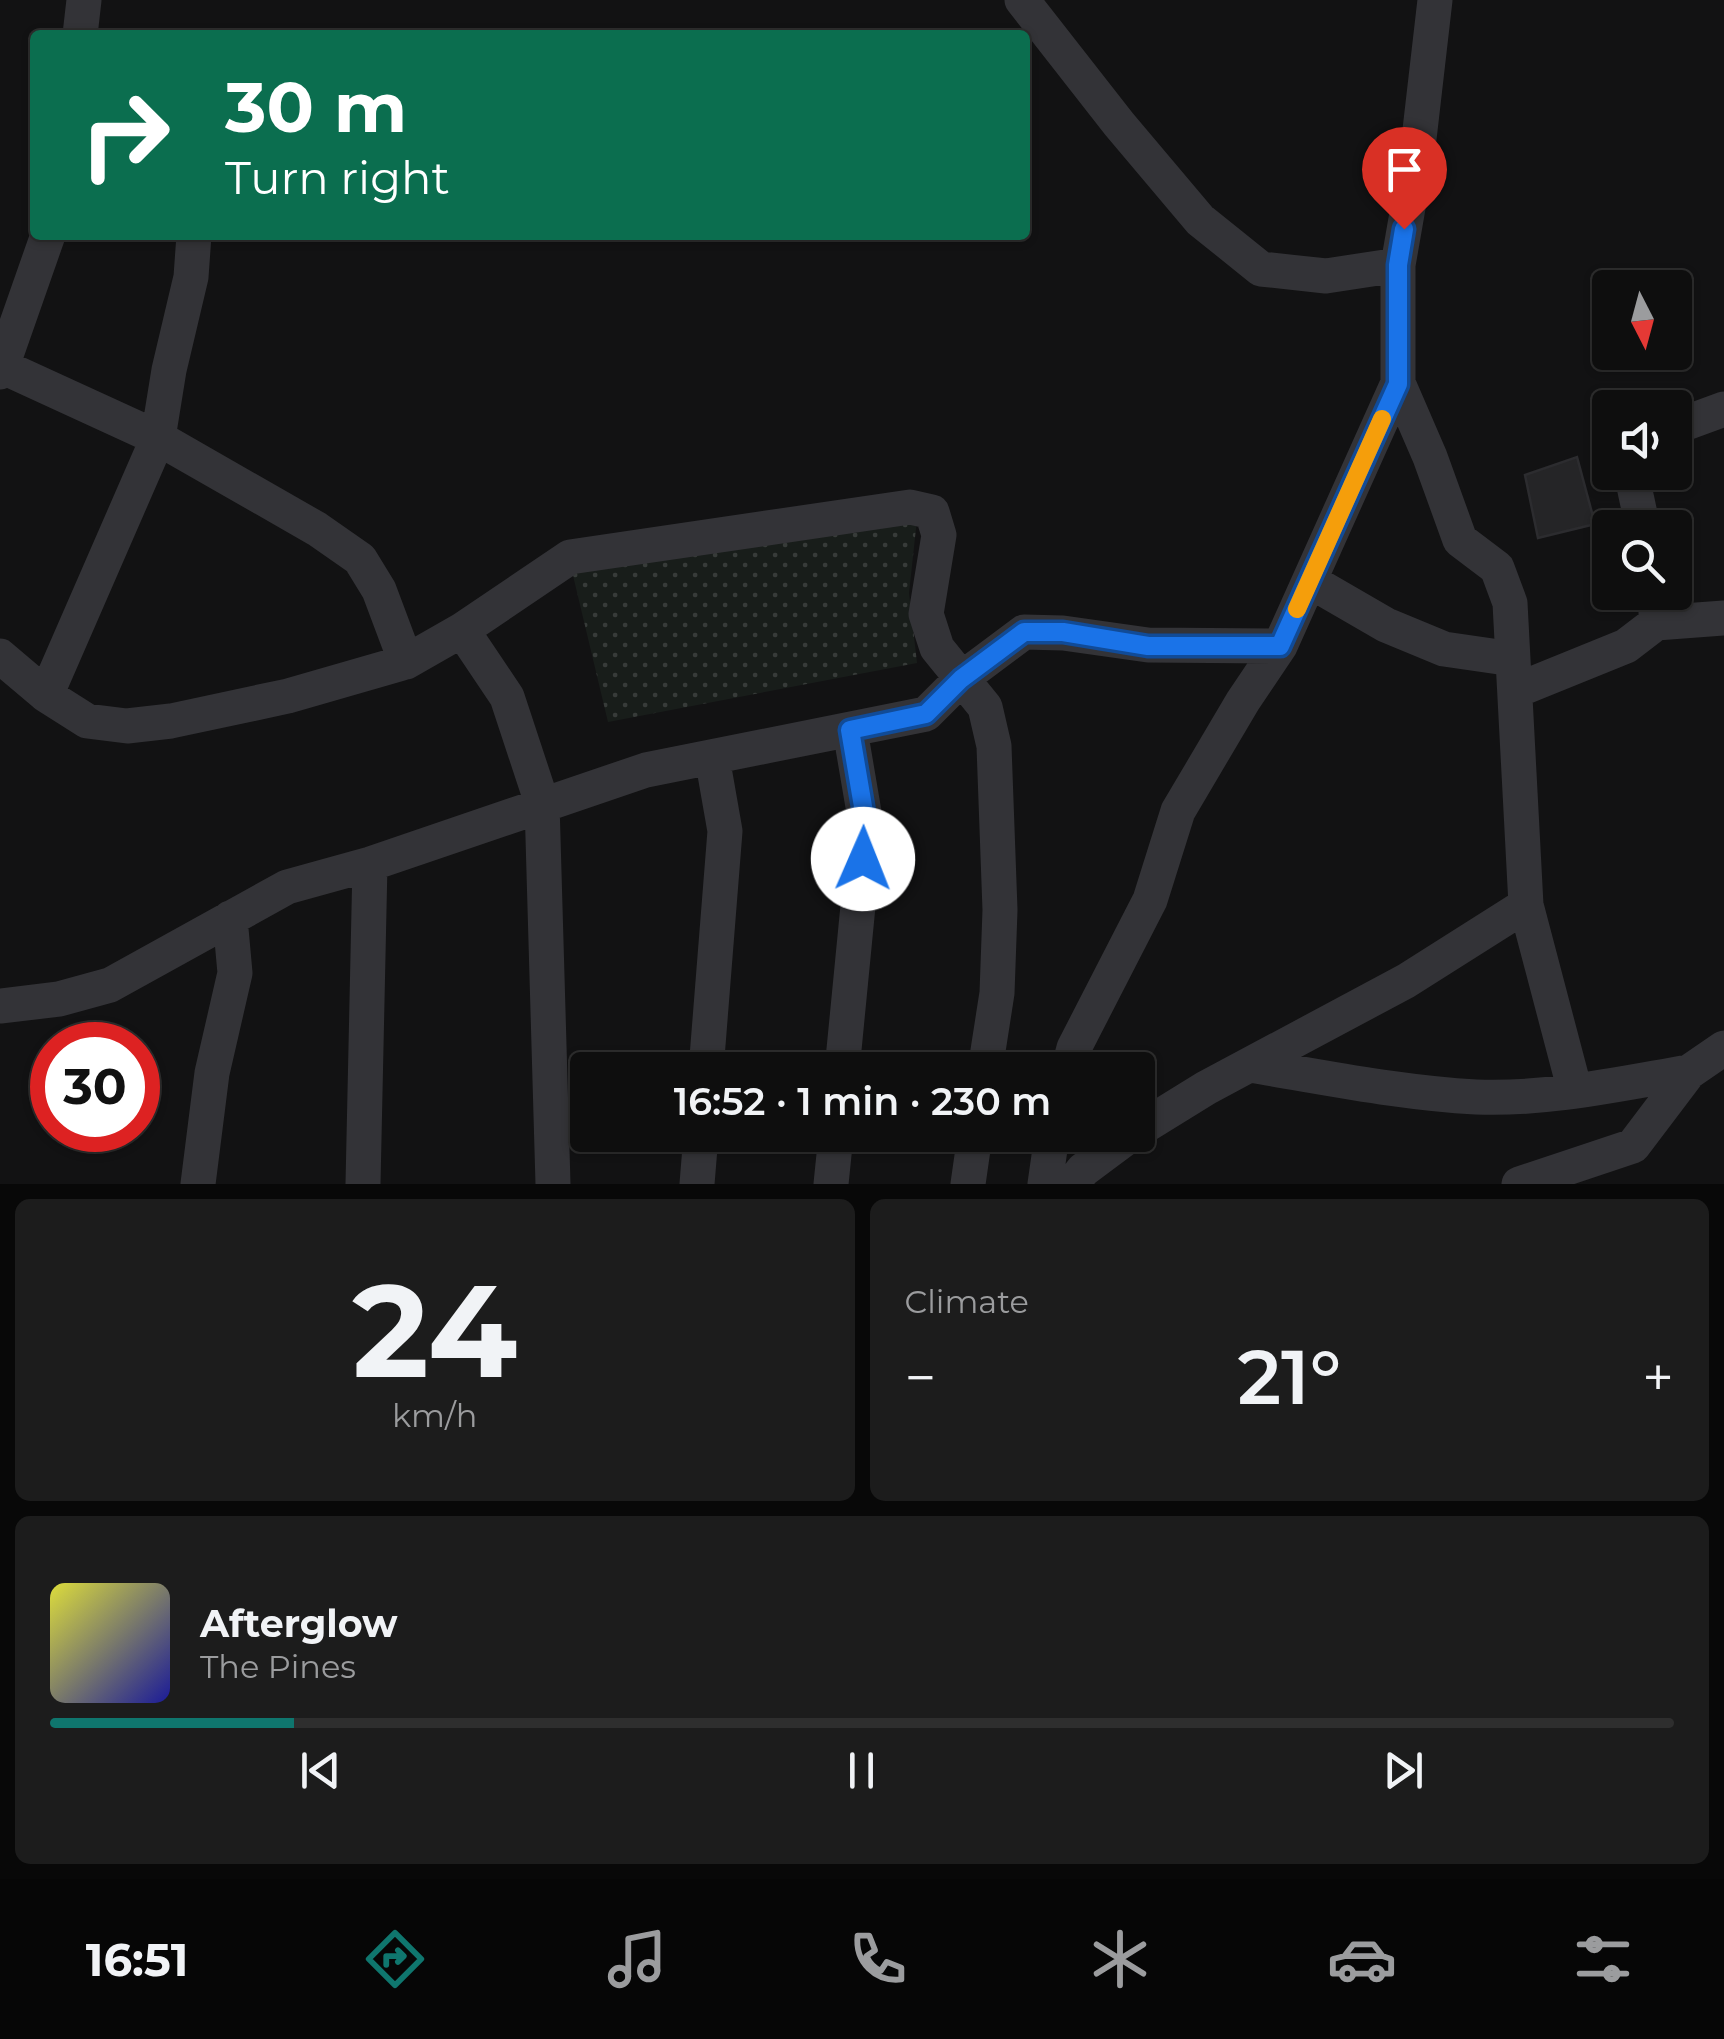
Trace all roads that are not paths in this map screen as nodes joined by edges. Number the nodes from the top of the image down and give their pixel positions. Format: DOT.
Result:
graph roads {
  1 [pos="84,0"];
  2 [pos="1022,0"];
  3 [pos="1435,0"];
  4 [pos="81,30"];
  5 [pos="46,240"];
  6 [pos="194,240"];
  7 [pos="1398,265"];
  8 [pos="2,370"];
  9 [pos="1398,384"];
  10 [pos="1724,408"];
  11 [pos="1692,420"];
  12 [pos="158,438"];
  13 [pos="1310,581"];
  14 [pos="1654,610"];
  15 [pos="1670,610"];
  16 [pos="1724,618"];
  17 [pos="462,630"];
  18 [pos="1280,646"];
  19 [pos="0,656"];
  20 [pos="406,662"];
  21 [pos="1514,675"];
  22 [pos="961,679"];
  23 [pos="46,695"];
  24 [pos="850,730"];
  25 [pos="712,757"];
  26 [pos="542,803"];
  27 [pos="370,864"];
  28 [pos="1526,905"];
  29 [pos="230,918"];
  30 [pos="0,1006"];
  31 [pos="1724,1048"];
  32 [pos="707,1052"];
  33 [pos="844,1052"];
  34 [pos="988,1052"];
  35 [pos="1073,1052"];
  36 [pos="1249,1065"];
  37 [pos="1688,1072"];
  38 [pos="1574,1091"];
  39 [pos="1155,1120"];
  40 [pos="700,1152"];
  41 [pos="834,1152"];
  42 [pos="973,1152"];
  43 [pos="1050,1152"];
  44 [pos="1107,1152"];
  45 [pos="198,1184"];
  46 [pos="363,1184"];
  47 [pos="553,1184"];
  48 [pos="697,1184"];
  49 [pos="831,1184"];
  50 [pos="968,1184"];
  51 [pos="1045,1184"];
  52 [pos="1072,1184"];
  53 [pos="1519,1184"];
  1 -- 4 [label="street"];
  2 -- 7 [label="street"];
  3 -- 7 [label="street"];
  5 -- 8 [label="street"];
  6 -- 12 [label="street"];
  7 -- 9 [label="street"];
  8 -- 12 [label="street"];
  9 -- 13 [label="street"];
  9 -- 21 [label="street"];
  10 -- 11 [label="street"];
  12 -- 20 [label="street"];
  12 -- 23 [label="street"];
  13 -- 18 [label="street"];
  13 -- 21 [label="street"];
  14 -- 21 [label="street"];
  15 -- 16 [label="street"];
  17 -- 20 [label="street"];
  17 -- 22 [label="street"];
  17 -- 26 [label="street"];
  18 -- 22 [label="street"];
  18 -- 35 [label="street"];
  19 -- 23 [label="street"];
  20 -- 23 [label="street"];
  21 -- 28 [label="street"];
  22 -- 24 [label="street"];
  22 -- 34 [label="street"];
  24 -- 25 [label="street"];
  24 -- 33 [label="street"];
  25 -- 26 [label="street"];
  25 -- 32 [label="street"];
  26 -- 27 [label="street"];
  26 -- 47 [label="street"];
  27 -- 29 [label="street"];
  27 -- 46 [label="street"];
  28 -- 36 [label="street"];
  28 -- 38 [label="street"];
  29 -- 30 [label="street"];
  29 -- 45 [label="street"];
  31 -- 37 [label="street"];
  36 -- 38 [label="street"];
  36 -- 39 [label="street"];
  37 -- 38 [label="street"];
  37 -- 53 [label="street"];
  40 -- 48 [label="street"];
  41 -- 49 [label="street"];
  42 -- 50 [label="street"];
  43 -- 51 [label="street"];
  44 -- 52 [label="street"];
}
